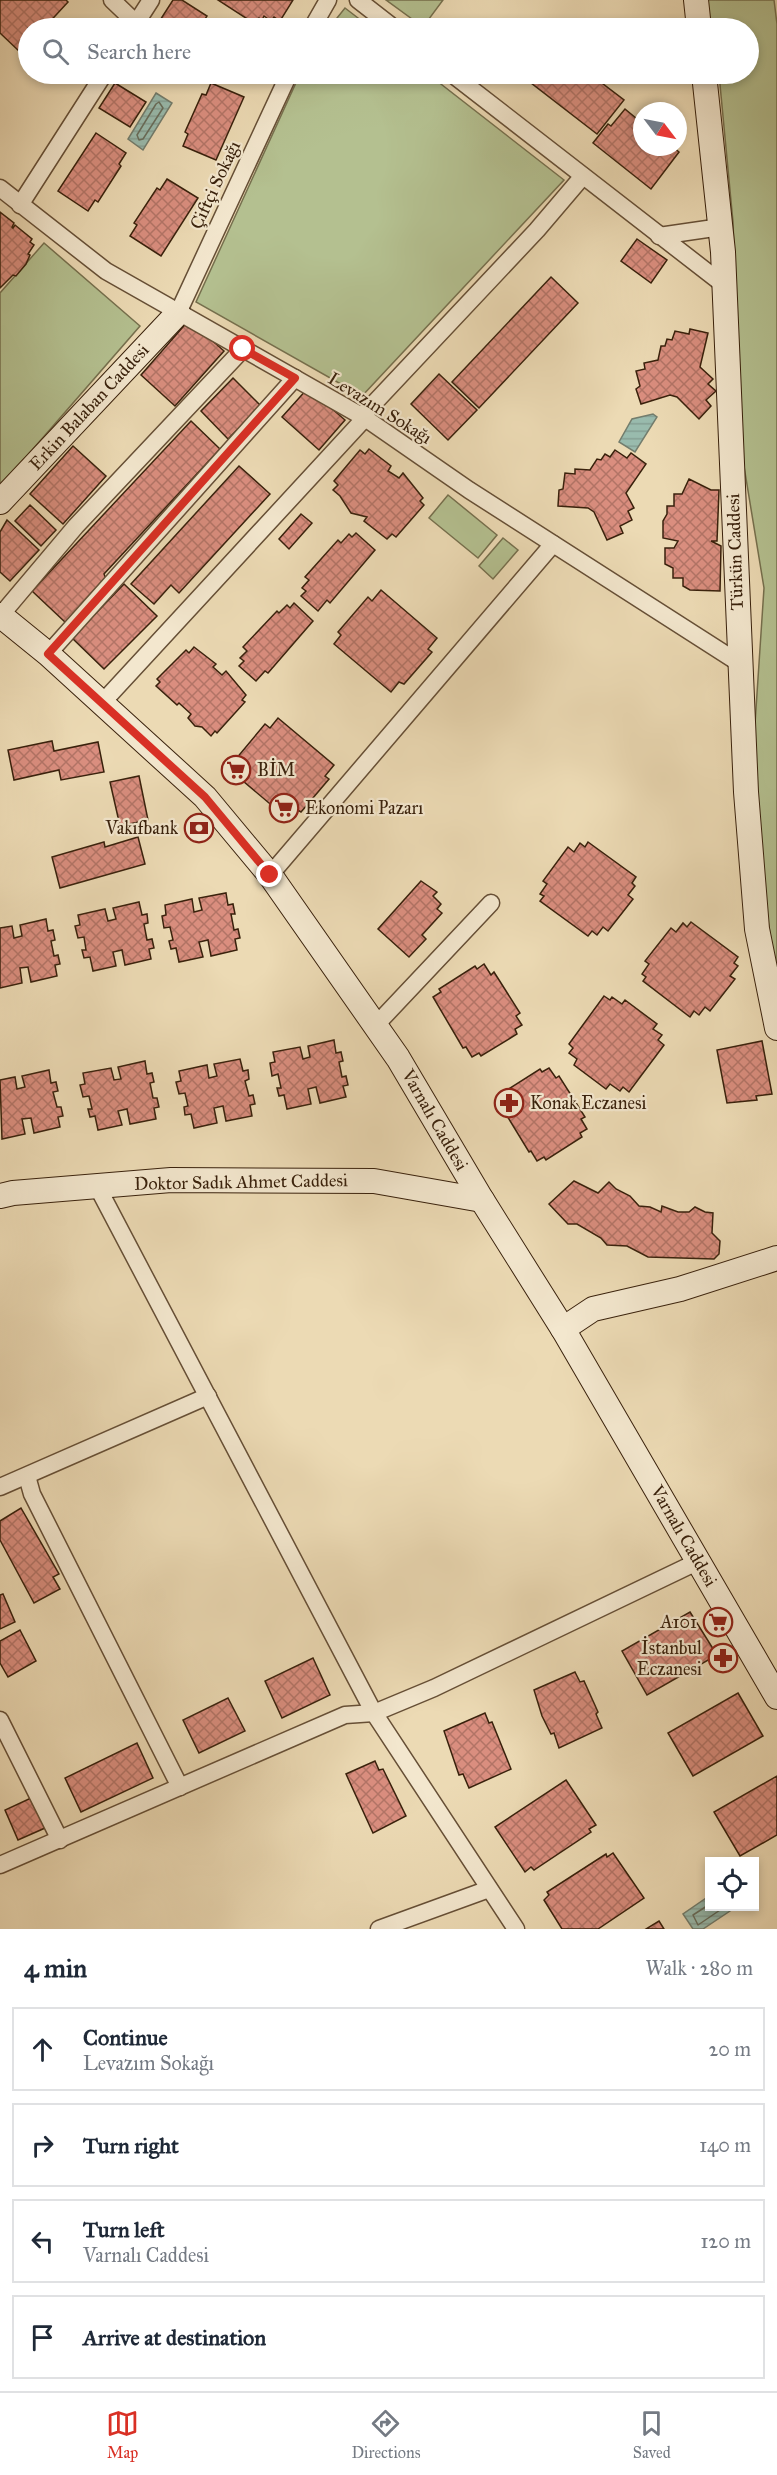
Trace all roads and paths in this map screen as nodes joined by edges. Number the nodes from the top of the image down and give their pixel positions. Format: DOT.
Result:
graph roads {
  1 [pos="112,0"];
  2 [pos="151,0"];
  3 [pos="328,0"];
  4 [pos="358,0"];
  5 [pos="696,0"];
  6 [pos="128,18"];
  7 [pos="140,18"];
  8 [pos="318,18"];
  9 [pos="381,18"];
  10 [pos="698,18"];
  11 [pos="98,84"];
  12 [pos="284,84"];
  13 [pos="465,84"];
  14 [pos="705,84"];
  15 [pos="583,176"];
  16 [pos="0,188"];
  17 [pos="20,205"];
  18 [pos="721,227"];
  19 [pos="659,236"];
  20 [pos="724,285"];
  21 [pos="178,313"];
  22 [pos="243,349"];
  23 [pos="295,378"];
  24 [pos="364,417"];
  25 [pos="0,502"];
  26 [pos="553,544"];
  27 [pos="0,615"];
  28 [pos="48,654"];
  29 [pos="739,663"];
  30 [pos="102,703"];
  31 [pos="270,875"];
  32 [pos="491,903"];
  33 [pos="375,1026"];
  34 [pos="777,1028"];
  35 [pos="97,1186"];
  36 [pos="0,1196"];
  37 [pos="482,1200"];
  38 [pos="777,1258"];
  39 [pos="563,1329"];
  40 [pos="207,1396"];
  41 [pos="27,1476"];
  42 [pos="0,1487"];
  43 [pos="699,1561"];
  44 [pos="777,1696"];
  45 [pos="374,1713"];
  46 [pos="0,1720"];
  47 [pos="180,1787"];
  48 [pos="60,1840"];
  49 [pos="0,1865"];
  50 [pos="489,1889"];
  51 [pos="379,1929"];
  52 [pos="516,1929"];
  1 -- 6 [label="street"];
  2 -- 7 [label="street"];
  3 -- 8 [label="street"];
  4 -- 9 [label="street"];
  5 -- 10 [label="street"];
  11 -- 17 [label="street"];
  12 -- 21 [label="street, Çiftçi Sokağı"];
  13 -- 15 [label="street"];
  14 -- 18 [label="street, Türkün Caddesi"];
  15 -- 19 [label="street"];
  15 -- 24 [label="street"];
  16 -- 17 [label="street, Levazım Sokağı"];
  17 -- 21 [label="street, Levazım Sokağı"];
  18 -- 19 [label="street"];
  18 -- 20 [label="street, Türkün Caddesi"];
  19 -- 20 [label="street"];
  20 -- 29 [label="street, Türkün Caddesi"];
  21 -- 22 [label="street, Levazım Sokağı"];
  21 -- 25 [label="street, Erkin Balaban Caddesi"];
  22 -- 23 [label="street, Levazım Sokağı"];
  22 -- 27 [label="street"];
  23 -- 24 [label="street, Levazım Sokağı"];
  23 -- 28 [label="street"];
  24 -- 26 [label="street, Levazım Sokağı"];
  24 -- 30 [label="street"];
  26 -- 29 [label="street, Levazım Sokağı"];
  26 -- 31 [label="street"];
  27 -- 28 [label="street, Varnalı Caddesi"];
  28 -- 30 [label="street, Varnalı Caddesi"];
  29 -- 34 [label="street, Türkün Caddesi"];
  30 -- 31 [label="street, Varnalı Caddesi"];
  31 -- 33 [label="street, Varnalı Caddesi"];
  32 -- 33 [label="street"];
  33 -- 37 [label="street, Varnalı Caddesi"];
  35 -- 36 [label="street, Doktor Sadık Ahmet Caddesi"];
  35 -- 37 [label="street, Doktor Sadık Ahmet Caddesi"];
  35 -- 40 [label="street"];
  37 -- 39 [label="street, Varnalı Caddesi"];
  38 -- 39 [label="street"];
  39 -- 43 [label="street, Varnalı Caddesi"];
  40 -- 41 [label="street"];
  40 -- 45 [label="street"];
  41 -- 42 [label="street"];
  41 -- 47 [label="street"];
  43 -- 44 [label="street, Varnalı Caddesi"];
  43 -- 45 [label="street"];
  45 -- 47 [label="street"];
  45 -- 50 [label="street"];
  46 -- 48 [label="street"];
  47 -- 48 [label="street"];
  48 -- 49 [label="street"];
  50 -- 51 [label="street"];
  50 -- 52 [label="street"];
}
